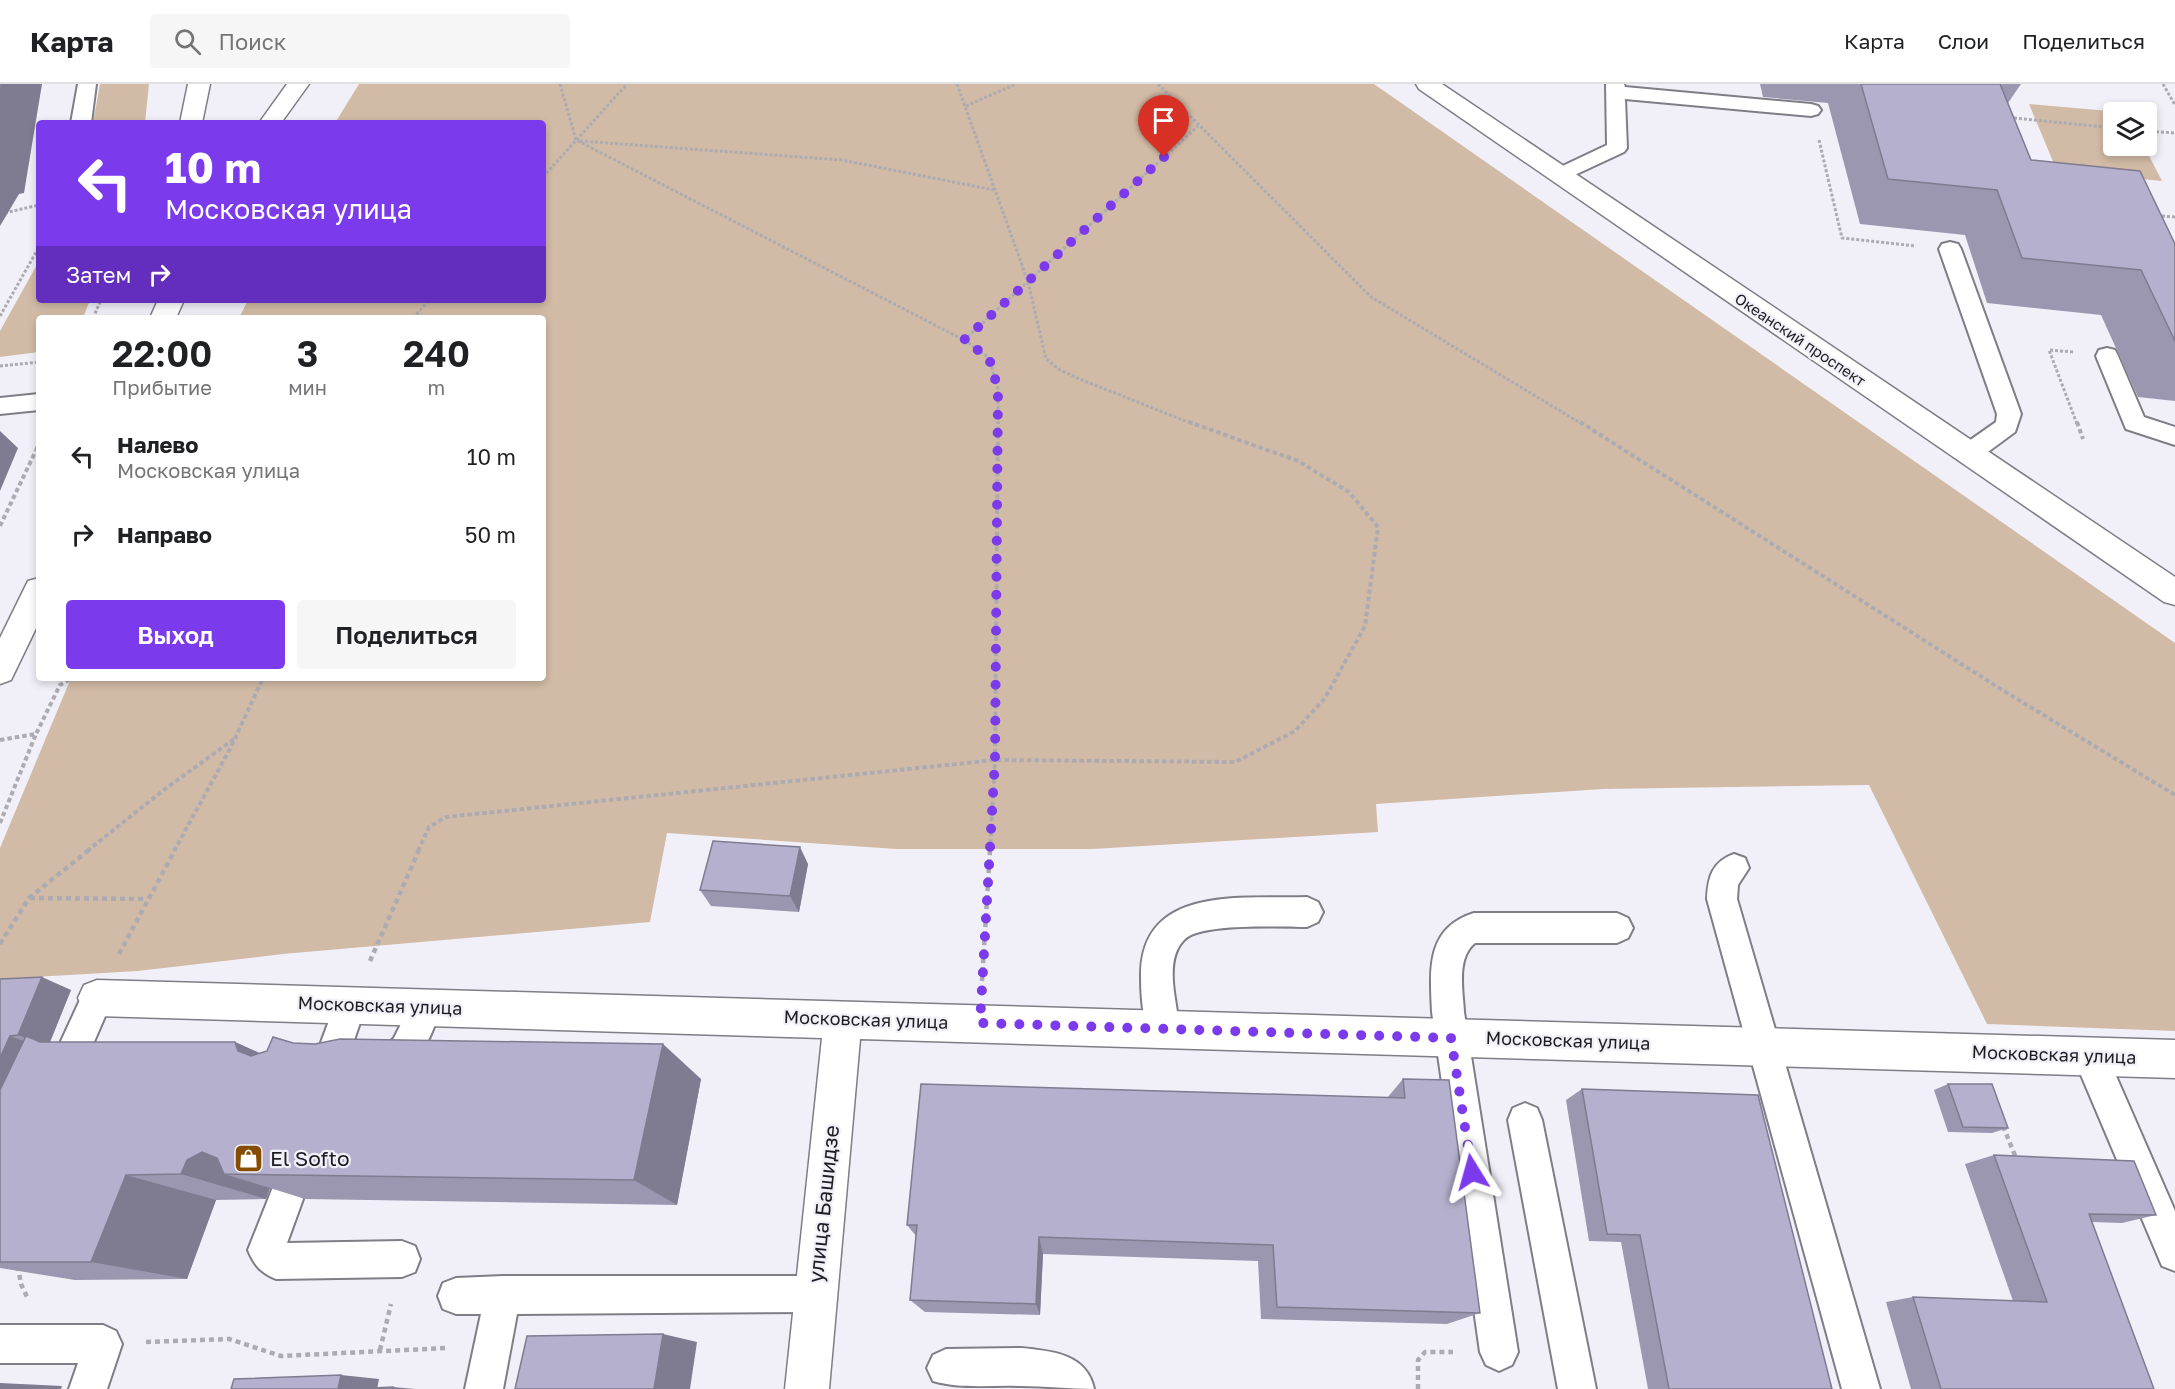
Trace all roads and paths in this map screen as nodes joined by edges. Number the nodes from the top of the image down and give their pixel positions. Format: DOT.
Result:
graph roads {
  1 [pos="87,84"];
  2 [pos="199,84"];
  3 [pos="298,84"];
  4 [pos="560,84"];
  5 [pos="627,84"];
  6 [pos="957,84"];
  7 [pos="1016,84"];
  8 [pos="1158,84"];
  9 [pos="1427,84"];
  10 [pos="2163,84"];
  11 [pos="1615,88"];
  12 [pos="2175,105"];
  13 [pos="966,106"];
  14 [pos="1812,110"];
  15 [pos="2014,118"];
  16 [pos="81,120"];
  17 [pos="192,120"];
  18 [pos="272,120"];
  19 [pos="1198,126"];
  20 [pos="2103,127"];
  21 [pos="2157,132"];
  22 [pos="2175,133"];
  23 [pos="576,141"];
  24 [pos="546,174"];
  25 [pos="1559,175"];
  26 [pos="994,190"];
  27 [pos="36,206"];
  28 [pos="0,214"];
  29 [pos="2162,216"];
  30 [pos="2175,217"];
  31 [pos="1950,249"];
  32 [pos="36,252"];
  33 [pos="1028,282"];
  34 [pos="426,303"];
  35 [pos="416,315"];
  36 [pos="0,316"];
  37 [pos="964,340"];
  38 [pos="2049,350"];
  39 [pos="2107,356"];
  40 [pos="36,362"];
  41 [pos="0,366"];
  42 [pos="36,402"];
  43 [pos="0,406"];
  44 [pos="2175,436"];
  45 [pos="2083,439"];
  46 [pos="36,450"];
  47 [pos="1968,454"];
  48 [pos="0,526"];
  49 [pos="2175,593"];
  50 [pos="36,596"];
  51 [pos="0,671"];
  52 [pos="67,681"];
  53 [pos="262,681"];
  54 [pos="36,734"];
  55 [pos="238,735"];
  56 [pos="0,740"];
  57 [pos="995,760"];
  58 [pos="2175,795"];
  59 [pos="0,823"];
  60 [pos="1734,868"];
  61 [pos="29,898"];
  62 [pos="146,899"];
  63 [pos="1307,912"];
  64 [pos="1617,928"];
  65 [pos="0,944"];
  66 [pos="118,957"];
  67 [pos="97,998"];
  68 [pos="350,1005"];
  69 [pos="426,1007"];
  70 [pos="843,1020"];
  71 [pos="980,1023"];
  72 [pos="1162,1029"];
  73 [pos="1451,1038"];
  74 [pos="1765,1047"];
  75 [pos="2090,1056"];
  76 [pos="2175,1059"];
  77 [pos="49,1106"];
  78 [pos="2000,1116"];
  79 [pos="1525,1120"];
  80 [pos="2020,1170"];
  81 [pos="285,1198"];
  82 [pos="2175,1253"];
  83 [pos="20,1258"];
  84 [pos="402,1259"];
  85 [pos="503,1294"];
  86 [pos="815,1294"];
  87 [pos="456,1296"];
  88 [pos="9,1344"];
  89 [pos="103,1344"];
  90 [pos="406,1349"];
  91 [pos="1425,1352"];
  92 [pos="1499,1352"];
  93 [pos="946,1368"];
  94 [pos="88,1389"];
  95 [pos="484,1389"];
  96 [pos="807,1389"];
  97 [pos="1075,1389"];
  98 [pos="1418,1389"];
  99 [pos="1577,1389"];
  100 [pos="1861,1389"];
  1 -- 16 [label="lane"];
  2 -- 17 [label="street"];
  3 -- 18 [label="street"];
  4 -- 23 [label="path"];
  5 -- 23 [label="path"];
  6 -- 13 [label="path"];
  7 -- 13 [label="path"];
  8 -- 19 [label="path"];
  9 -- 25 [label="street, Океанский проспект"];
  10 -- 12 [label="path"];
  11 -- 14 [label="lane"];
  11 -- 25 [label="lane"];
  13 -- 26 [label="path"];
  14 -- 31 [label="path"];
  15 -- 20 [label="path"];
  19 -- 33 [label="path"];
  19 -- 58 [label="path"];
  21 -- 22 [label="path"];
  23 -- 24 [label="path"];
  23 -- 26 [label="path"];
  23 -- 37 [label="path"];
  25 -- 47 [label="street, Океанский проспект"];
  26 -- 33 [label="path"];
  27 -- 28 [label="path"];
  29 -- 30 [label="path"];
  31 -- 47 [label="lane"];
  32 -- 36 [label="path"];
  33 -- 37 [label="path"];
  33 -- 57 [label="path"];
  34 -- 35 [label="path"];
  37 -- 57 [label="path"];
  38 -- 45 [label="path"];
  39 -- 44 [label="lane"];
  40 -- 41 [label="path"];
  42 -- 43 [label="lane"];
  46 -- 48 [label="path"];
  47 -- 49 [label="street, Океанский проспект"];
  50 -- 51 [label="street"];
  52 -- 54 [label="path"];
  53 -- 55 [label="path"];
  54 -- 56 [label="path"];
  54 -- 59 [label="path"];
  55 -- 61 [label="path"];
  55 -- 62 [label="path"];
  57 -- 68 [label="path"];
  57 -- 71 [label="path"];
  60 -- 74 [label="lane"];
  61 -- 62 [label="path"];
  61 -- 65 [label="path"];
  62 -- 66 [label="path"];
  63 -- 72 [label="lane"];
  64 -- 73 [label="lane"];
  67 -- 68 [label="street, Московская улица"];
  67 -- 77 [label="lane"];
  68 -- 69 [label="street, Московская улица"];
  68 -- 69 [label="lane"];
  69 -- 70 [label="street, Московская улица"];
  70 -- 71 [label="street, Московская улица"];
  70 -- 86 [label="street, улица Башидзе"];
  71 -- 72 [label="street, Московская улица"];
  72 -- 73 [label="street, Московская улица"];
  73 -- 74 [label="street, Московская улица"];
  73 -- 92 [label="lane"];
  74 -- 75 [label="street, Московская улица"];
  74 -- 100 [label="lane"];
  75 -- 76 [label="street, Московская улица"];
  75 -- 82 [label="lane"];
  78 -- 80 [label="path"];
  79 -- 99 [label="lane"];
  81 -- 84 [label="lane"];
  83 -- 88 [label="path"];
  85 -- 86 [label="lane"];
  85 -- 87 [label="lane"];
  85 -- 95 [label="lane"];
  86 -- 96 [label="street, улица Башидзе"];
  88 -- 89 [label="lane"];
  89 -- 90 [label="path"];
  89 -- 94 [label="lane"];
  91 -- 98 [label="path"];
  93 -- 97 [label="lane"];
}
